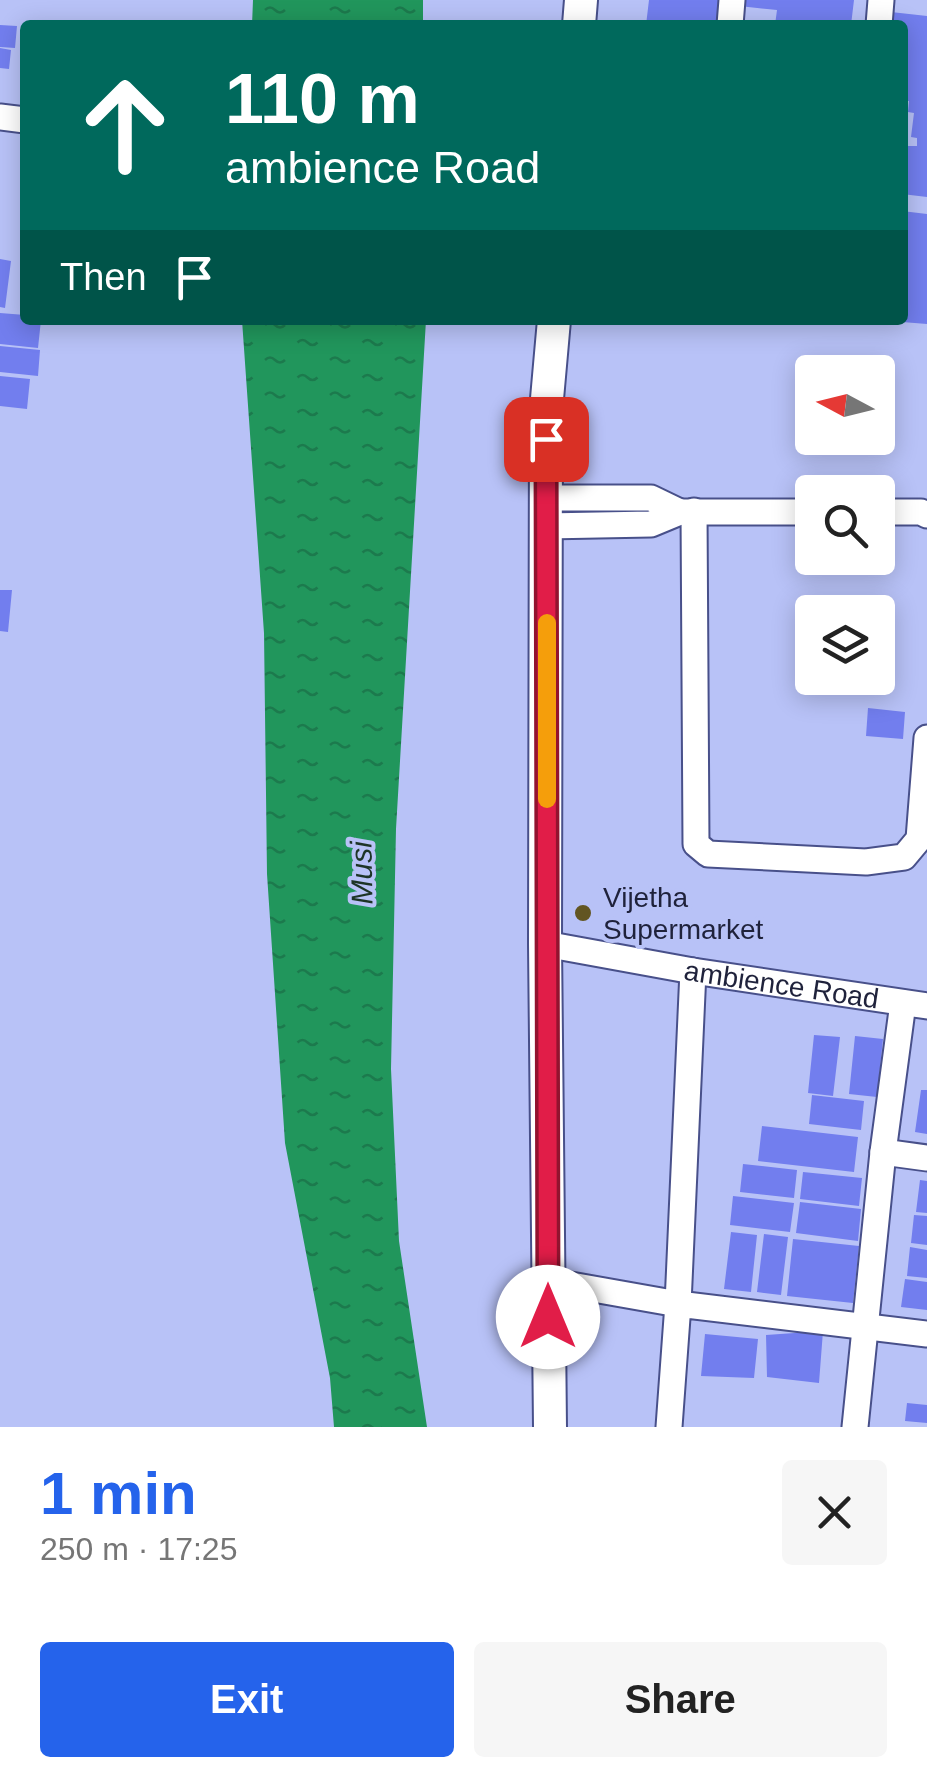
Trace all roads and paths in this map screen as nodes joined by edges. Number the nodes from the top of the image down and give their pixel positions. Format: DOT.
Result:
graph roads {
  1 [pos="554,325"];
  2 [pos="546,512"];
  3 [pos="687,512"];
  4 [pos="795,512"];
  5 [pos="895,512"];
  6 [pos="927,514"];
  7 [pos="927,738"];
  8 [pos="545,944"];
  9 [pos="693,971"];
  10 [pos="915,1005"];
  11 [pos="883,1152"];
  12 [pos="927,1158"];
  13 [pos="548,1281"];
  14 [pos="678,1304"];
  15 [pos="866,1328"];
  16 [pos="927,1334"];
  17 [pos="550,1427"];
  18 [pos="669,1427"];
  19 [pos="856,1427"];
  1 -- 2 [label="street"];
  2 -- 3 [label="street"];
  2 -- 8 [label="street"];
  3 -- 4 [label="street"];
  3 -- 7 [label="street"];
  5 -- 6 [label="street"];
  8 -- 9 [label="street, ambience Road"];
  8 -- 13 [label="street"];
  9 -- 10 [label="street, ambience Road"];
  9 -- 14 [label="street"];
  10 -- 11 [label="street"];
  11 -- 12 [label="street"];
  11 -- 15 [label="street"];
  13 -- 14 [label="street"];
  13 -- 17 [label="street"];
  14 -- 15 [label="street"];
  14 -- 18 [label="street"];
  15 -- 16 [label="street"];
  15 -- 19 [label="street"];
}
